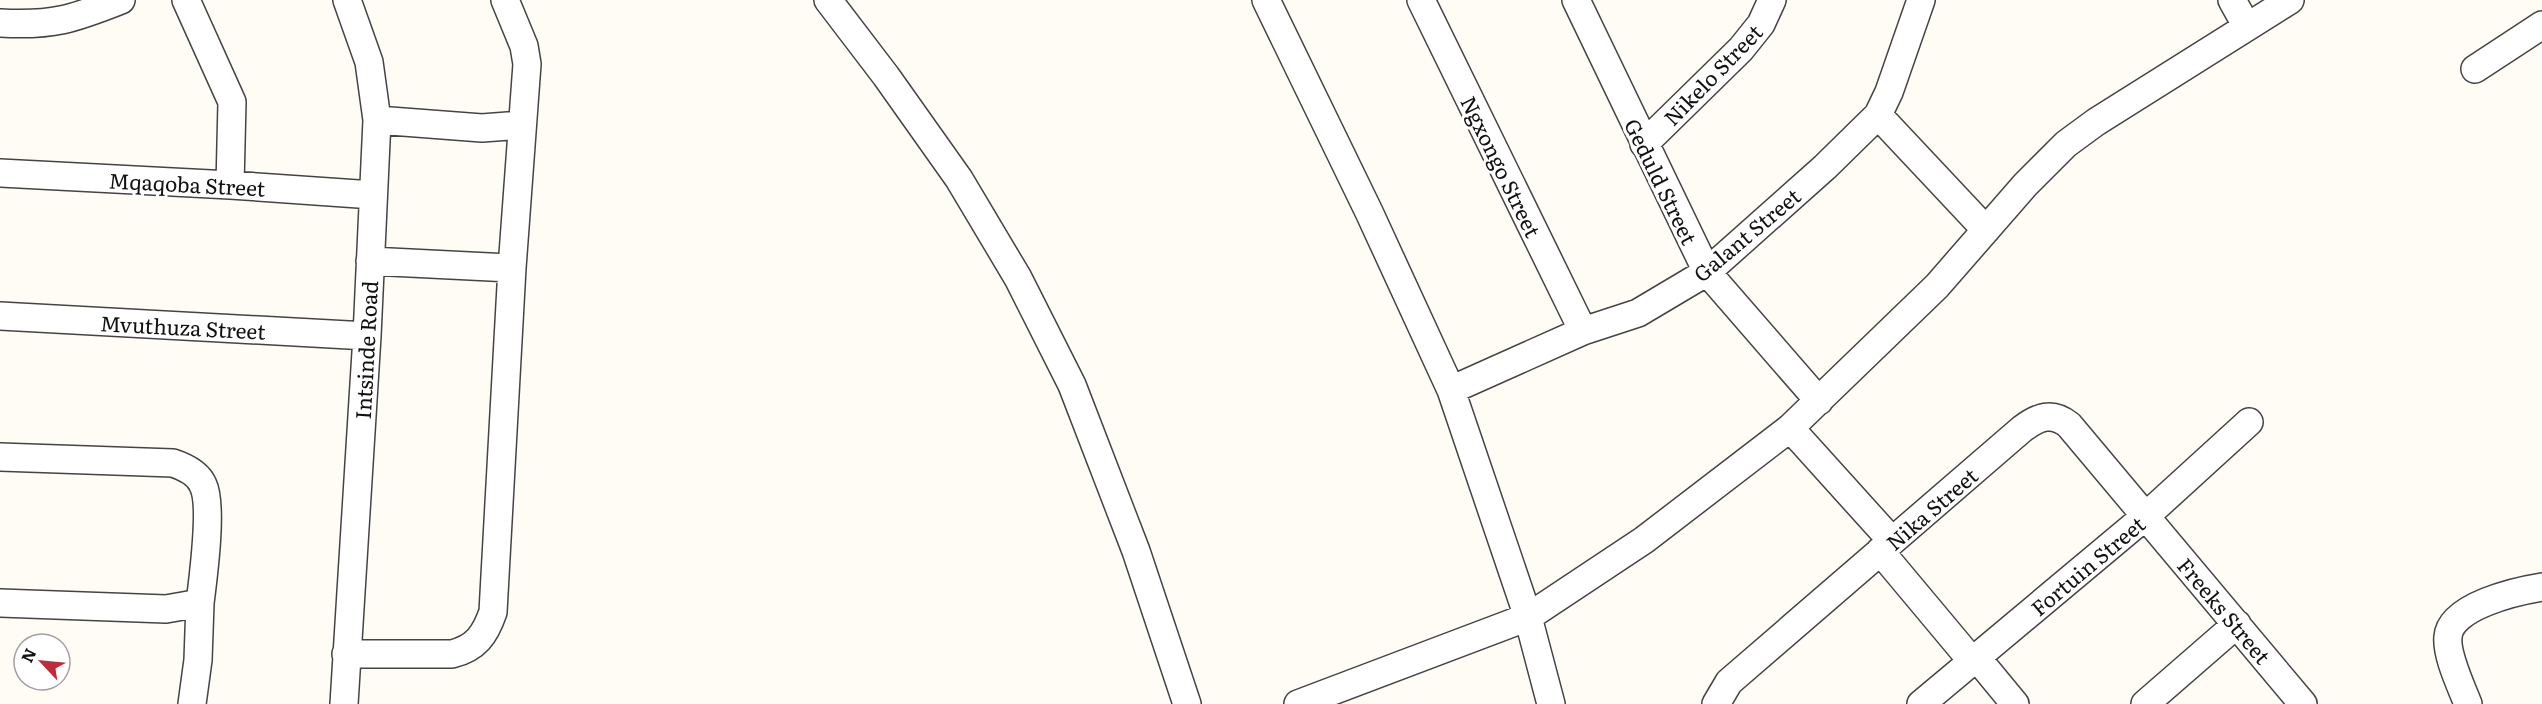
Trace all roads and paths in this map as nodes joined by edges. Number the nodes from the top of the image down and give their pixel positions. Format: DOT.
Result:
graph roads {
  1 [pos="121,0"];
  2 [pos="186,0"];
  3 [pos="347,0"];
  4 [pos="505,0"];
  5 [pos="828,0"];
  6 [pos="1421,0"];
  7 [pos="1576,0"];
  8 [pos="1772,0"];
  9 [pos="1921,0"];
  10 [pos="2232,0"];
  11 [pos="2290,0"];
  12 [pos="1275,3"];
  13 [pos="0,23"];
  14 [pos="2542,24"];
  15 [pos="2247,27"];
  16 [pos="2475,69"];
  17 [pos="1878,115"];
  18 [pos="377,120"];
  19 [pos="522,125"];
  20 [pos="1644,144"];
  21 [pos="0,173"];
  22 [pos="230,185"];
  23 [pos="374,195"];
  24 [pos="1986,230"];
  25 [pos="370,261"];
  26 [pos="512,268"];
  27 [pos="1707,272"];
  28 [pos="0,316"];
  29 [pos="1583,332"];
  30 [pos="367,336"];
  31 [pos="1451,390"];
  32 [pos="1819,401"];
  33 [pos="2249,422"];
  34 [pos="1790,428"];
  35 [pos="0,457"];
  36 [pos="2147,515"];
  37 [pos="1886,546"];
  38 [pos="2542,587"];
  39 [pos="0,603"];
  40 [pos="200,603"];
  41 [pos="1528,617"];
  42 [pos="2237,624"];
  43 [pos="346,654"];
  44 [pos="1975,659"];
  45 [pos="192,704"];
  46 [pos="344,704"];
  47 [pos="1186,704"];
  48 [pos="1298,704"];
  49 [pos="1551,704"];
  50 [pos="1716,704"];
  51 [pos="1921,704"];
  52 [pos="2015,704"];
  53 [pos="2145,704"];
  54 [pos="2303,704"];
  55 [pos="2468,704"];
  1 -- 13 [label="street"];
  2 -- 22 [label="street"];
  3 -- 18 [label="street, Intsinde Road"];
  4 -- 19 [label="street"];
  5 -- 47 [label="street"];
  6 -- 29 [label="street, Ngxongo Street"];
  7 -- 20 [label="street, Geduld Street"];
  8 -- 20 [label="street, Nikelo Street"];
  9 -- 17 [label="street, Galant Street"];
  10 -- 15 [label="street"];
  11 -- 15 [label="street"];
  12 -- 31 [label="street"];
  14 -- 16 [label="street"];
  15 -- 24 [label="street"];
  17 -- 24 [label="street"];
  17 -- 27 [label="street, Galant Street"];
  18 -- 19 [label="street"];
  18 -- 23 [label="street, Intsinde Road"];
  19 -- 26 [label="street"];
  20 -- 27 [label="street, Geduld Street"];
  21 -- 22 [label="street, Mqaqoba Street"];
  22 -- 23 [label="street, Mqaqoba Street"];
  23 -- 25 [label="street, Intsinde Road"];
  24 -- 32 [label="street"];
  25 -- 26 [label="street"];
  25 -- 30 [label="street, Intsinde Road"];
  26 -- 43 [label="street"];
  27 -- 29 [label="street, Galant Street"];
  27 -- 32 [label="street, Geduld Street"];
  28 -- 30 [label="street, Mvuthuza Street"];
  29 -- 31 [label="street, Galant Street"];
  30 -- 43 [label="street, Intsinde Road"];
  31 -- 41 [label="street"];
  32 -- 34 [label="street"];
  33 -- 36 [label="street, Fortuin Street"];
  34 -- 37 [label="street"];
  34 -- 41 [label="street"];
  35 -- 40 [label="street"];
  36 -- 37 [label="street, Nika Street"];
  36 -- 42 [label="street, Freeks Street"];
  36 -- 44 [label="street, Fortuin Street"];
  37 -- 44 [label="street"];
  37 -- 50 [label="street, Nika Street"];
  38 -- 55 [label="street"];
  39 -- 40 [label="street"];
  40 -- 45 [label="street"];
  41 -- 48 [label="street"];
  41 -- 49 [label="street"];
  42 -- 53 [label="street"];
  42 -- 54 [label="street, Freeks Street"];
  43 -- 46 [label="street, Intsinde Road"];
  44 -- 51 [label="street, Fortuin Street"];
  44 -- 52 [label="street"];
}
